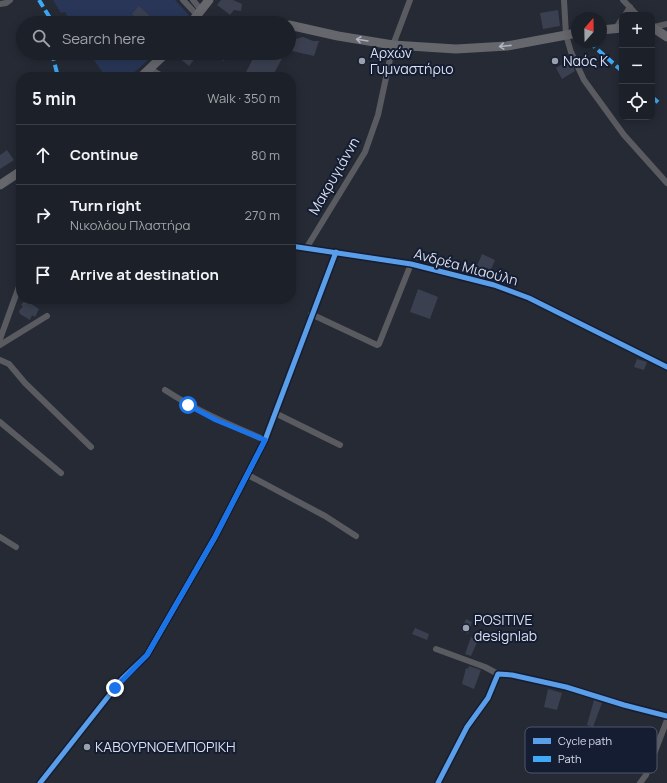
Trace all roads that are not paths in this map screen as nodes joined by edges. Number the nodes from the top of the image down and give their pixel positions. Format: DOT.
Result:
graph roads {
  1 [pos="10,0"];
  2 [pos="183,0"];
  3 [pos="193,0"];
  4 [pos="209,0"];
  5 [pos="410,0"];
  6 [pos="564,0"];
  7 [pos="627,2"];
  8 [pos="0,4"];
  9 [pos="625,12"];
  10 [pos="635,12"];
  11 [pos="194,16"];
  12 [pos="195,16"];
  13 [pos="197,16"];
  14 [pos="667,24"];
  15 [pos="296,27"];
  16 [pos="655,27"];
  17 [pos="619,28"];
  18 [pos="607,29"];
  19 [pos="655,29"];
  20 [pos="571,34"];
  21 [pos="566,35"];
  22 [pos="667,38"];
  23 [pos="393,45"];
  24 [pos="159,60"];
  25 [pos="150,69"];
  26 [pos="146,72"];
  27 [pos="155,72"];
  28 [pos="16,174"];
  29 [pos="667,183"];
  30 [pos="0,185"];
  31 [pos="296,246"];
  32 [pos="307,247"];
  33 [pos="336,252"];
  34 [pos="411,264"];
  35 [pos="16,295"];
  36 [pos="311,314"];
  37 [pos="47,316"];
  38 [pos="0,339"];
  39 [pos="0,345"];
  40 [pos="0,360"];
  41 [pos="667,367"];
  42 [pos="165,390"];
  43 [pos="275,413"];
  44 [pos="0,422"];
  45 [pos="265,440"];
  46 [pos="340,445"];
  47 [pos="91,447"];
  48 [pos="61,473"];
  49 [pos="248,475"];
  50 [pos="356,536"];
  51 [pos="0,537"];
  52 [pos="16,547"];
  53 [pos="436,649"];
  54 [pos="498,674"];
  55 [pos="667,716"];
  56 [pos="667,720"];
  57 [pos="657,747"];
  58 [pos="647,773"];
  59 [pos="40,783"];
  60 [pos="438,783"];
  61 [pos="640,783"];
  1 -- 8 [label="street"];
  2 -- 11 [label="street"];
  3 -- 12 [label="street"];
  4 -- 13 [label="street"];
  5 -- 23 [label="street, Μακρυγιάννη"];
  6 -- 21 [label="street"];
  7 -- 9 [label="street"];
  7 -- 10 [label="street"];
  14 -- 16 [label="street"];
  23 -- 15 [label="street, one-way"];
  17 -- 18 [label="street"];
  19 -- 22 [label="street"];
  20 -- 21 [label="street"];
  21 -- 23 [label="street, one-way"];
  21 -- 29 [label="street"];
  23 -- 32 [label="street, Μακρυγιάννη"];
  24 -- 25 [label="street"];
  25 -- 26 [label="street"];
  25 -- 27 [label="street"];
  28 -- 30 [label="street"];
  31 -- 32 [label="street, Ανδρέα Μιαούλη"];
  32 -- 33 [label="street, Ανδρέα Μιαούλη"];
  33 -- 34 [label="street, Ανδρέα Μιαούλη"];
  33 -- 36 [label="street"];
  34 -- 36 [label="street"];
  34 -- 41 [label="street, Ανδρέα Μιαούλη"];
  35 -- 38 [label="street"];
  36 -- 43 [label="street"];
  37 -- 39 [label="street"];
  40 -- 47 [label="street"];
  42 -- 45 [label="street"];
  43 -- 45 [label="street"];
  43 -- 46 [label="street"];
  44 -- 48 [label="street"];
  45 -- 49 [label="street"];
  49 -- 50 [label="street"];
  49 -- 59 [label="street"];
  51 -- 52 [label="street"];
  53 -- 54 [label="street"];
  54 -- 55 [label="street"];
  54 -- 60 [label="street"];
  56 -- 57 [label="street"];
  58 -- 61 [label="street"];
}
